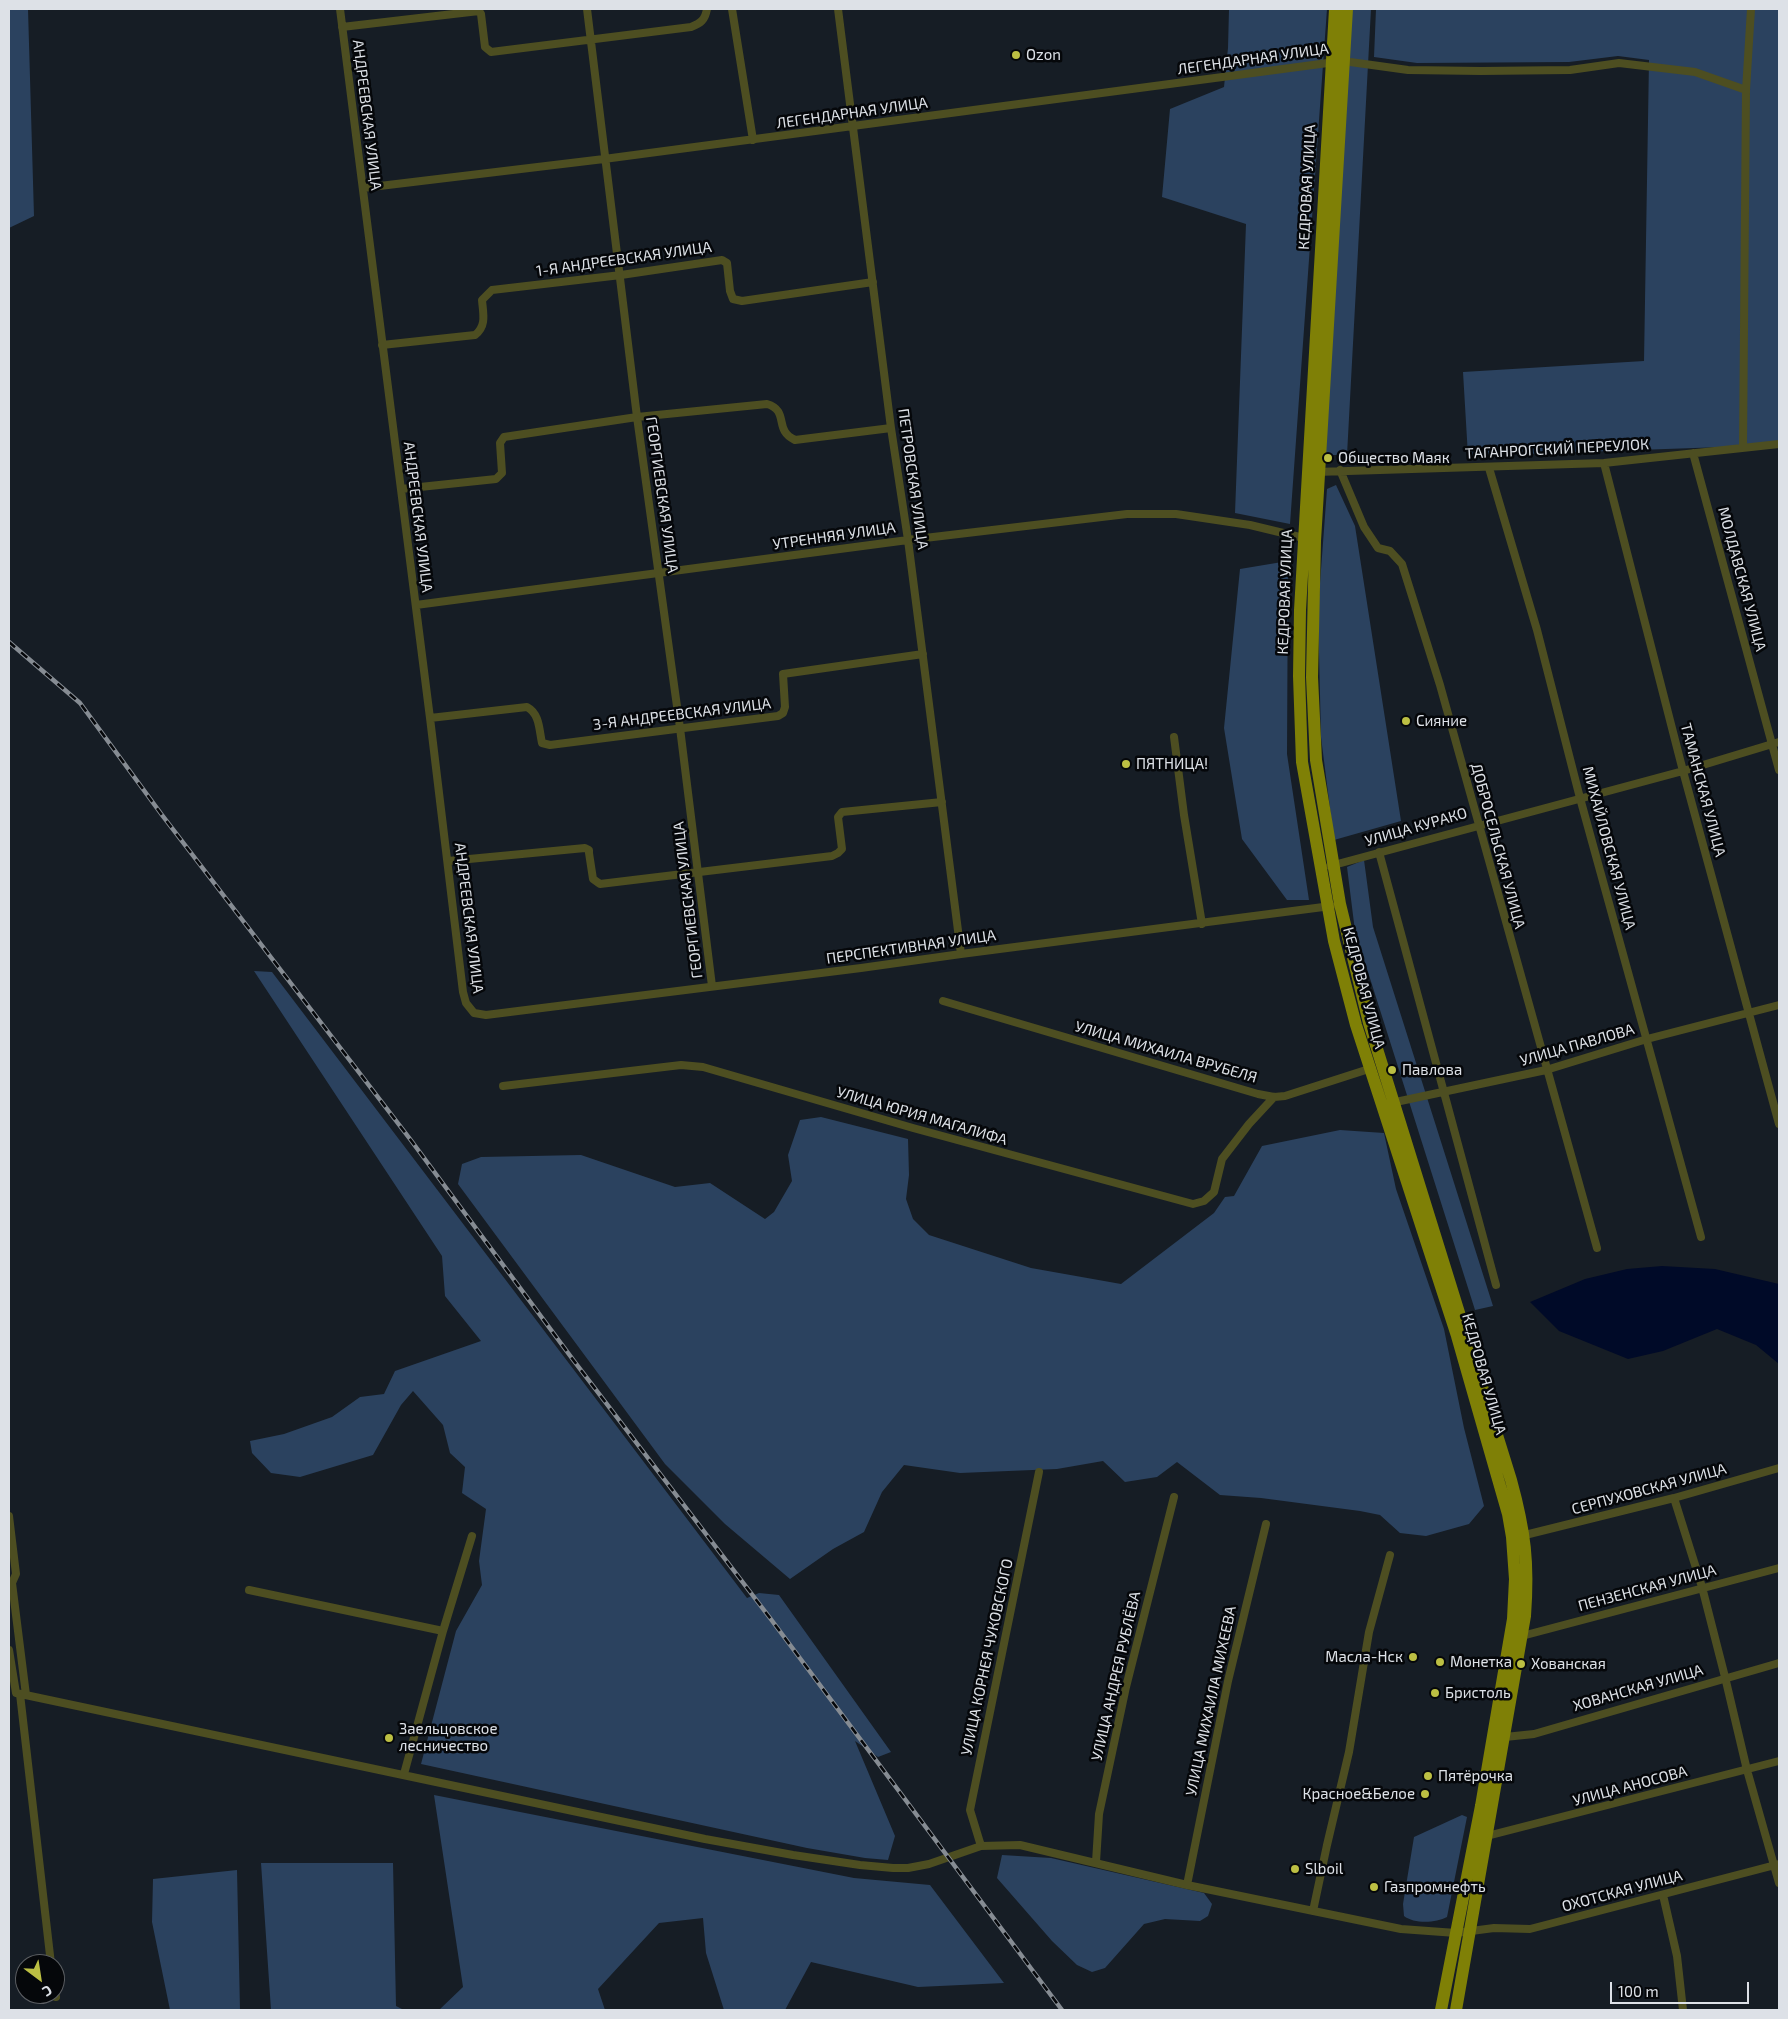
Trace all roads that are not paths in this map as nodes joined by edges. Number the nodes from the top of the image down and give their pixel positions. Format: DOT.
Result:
graph roads {
  1 [pos="340,9"];
  2 [pos="587,9"];
  3 [pos="707,9"];
  4 [pos="732,9"];
  5 [pos="838,9"];
  6 [pos="1335,9"];
  7 [pos="1347,9"];
  8 [pos="1751,9"];
  9 [pos="342,27"];
  10 [pos="591,38"];
  11 [pos="1337,62"];
  12 [pos="1746,90"];
  13 [pos="854,126"];
  14 [pos="753,140"];
  15 [pos="604,159"];
  16 [pos="363,188"];
  17 [pos="621,275"];
  18 [pos="873,282"];
  19 [pos="382,345"];
  20 [pos="637,417"];
  21 [pos="891,428"];
  22 [pos="1779,444"];
  23 [pos="1743,448"];
  24 [pos="1693,453"];
  25 [pos="1604,463"];
  26 [pos="1489,468"];
  27 [pos="1340,470"];
  28 [pos="1313,473"];
  29 [pos="401,489"];
  30 [pos="1309,539"];
  31 [pos="908,540"];
  32 [pos="659,573"];
  33 [pos="416,605"];
  34 [pos="923,654"];
  35 [pos="430,718"];
  36 [pos="680,728"];
  37 [pos="1174,737"];
  38 [pos="1776,743"];
  39 [pos="1779,770"];
  40 [pos="1683,771"];
  41 [pos="1580,798"];
  42 [pos="942,802"];
  43 [pos="1478,824"];
  44 [pos="1379,852"];
  45 [pos="448,860"];
  46 [pos="1327,867"];
  47 [pos="699,873"];
  48 [pos="1340,904"];
  49 [pos="1326,907"];
  50 [pos="1202,924"];
  51 [pos="960,954"];
  52 [pos="712,986"];
  53 [pos="942,1001"];
  54 [pos="1779,1004"];
  55 [pos="1750,1012"];
  56 [pos="486,1016"];
  57 [pos="1647,1039"];
  58 [pos="1376,1067"];
  59 [pos="1546,1070"];
  60 [pos="503,1086"];
  61 [pos="1444,1093"];
  62 [pos="1274,1097"];
  63 [pos="1388,1104"];
  64 [pos="1779,1124"];
  65 [pos="1701,1237"];
  66 [pos="1597,1248"];
  67 [pos="1496,1286"];
  68 [pos="1779,1468"];
  69 [pos="1040,1472"];
  70 [pos="1174,1497"];
  71 [pos="1674,1498"];
  72 [pos="9,1516"];
  73 [pos="1266,1524"];
  74 [pos="1524,1535"];
  75 [pos="472,1536"];
  76 [pos="1390,1555"];
  77 [pos="1779,1568"];
  78 [pos="1702,1588"];
  79 [pos="249,1590"];
  80 [pos="444,1631"];
  81 [pos="1522,1636"];
  82 [pos="9,1650"];
  83 [pos="1779,1663"];
  84 [pos="1726,1677"];
  85 [pos="20,1694"];
  86 [pos="1505,1737"];
  87 [pos="1779,1761"];
  88 [pos="1747,1770"];
  89 [pos="404,1774"];
  90 [pos="1487,1836"];
  91 [pos="981,1846"];
  92 [pos="1096,1862"];
  93 [pos="1777,1864"];
  94 [pos="1779,1883"];
  95 [pos="1187,1885"];
  96 [pos="1662,1895"];
  97 [pos="1314,1911"];
  98 [pos="1470,1932"];
  99 [pos="1456,1933"];
  100 [pos="50,1954"];
  101 [pos="1441,2010"];
  102 [pos="1456,2010"];
  103 [pos="1683,2010"];
  1 -- 9 [label="street, АНДРЕЕВСКАЯ УЛИЦА"];
  2 -- 10 [label="street, ГЕОРГИЕВСКАЯ УЛИЦА"];
  3 -- 10 [label="street"];
  4 -- 14 [label="street"];
  5 -- 13 [label="street, ПЕТРОВСКАЯ УЛИЦА"];
  6 -- 11 [label="main road, КЕДРОВАЯ УЛИЦА"];
  7 -- 11 [label="main road, КЕДРОВАЯ УЛИЦА"];
  8 -- 12 [label="street"];
  9 -- 10 [label="street"];
  9 -- 16 [label="street, АНДРЕЕВСКАЯ УЛИЦА"];
  10 -- 15 [label="street, ГЕОРГИЕВСКАЯ УЛИЦА"];
  11 -- 12 [label="street, ЛЕГЕНДАРНАЯ УЛИЦА"];
  11 -- 13 [label="street, ЛЕГЕНДАРНАЯ УЛИЦА"];
  11 -- 28 [label="main road, КЕДРОВАЯ УЛИЦА"];
  12 -- 23 [label="street"];
  13 -- 14 [label="street, ЛЕГЕНДАРНАЯ УЛИЦА"];
  13 -- 18 [label="street, ПЕТРОВСКАЯ УЛИЦА"];
  14 -- 15 [label="street, ЛЕГЕНДАРНАЯ УЛИЦА"];
  15 -- 16 [label="street, ЛЕГЕНДАРНАЯ УЛИЦА"];
  15 -- 17 [label="street, ГЕОРГИЕВСКАЯ УЛИЦА"];
  16 -- 19 [label="street, АНДРЕЕВСКАЯ УЛИЦА"];
  17 -- 18 [label="street, 1-Я АНДРЕЕВСКАЯ УЛИЦА"];
  17 -- 19 [label="street, 1-Я АНДРЕЕВСКАЯ УЛИЦА"];
  17 -- 20 [label="street, ГЕОРГИЕВСКАЯ УЛИЦА"];
  18 -- 21 [label="street, ПЕТРОВСКАЯ УЛИЦА"];
  19 -- 29 [label="street, АНДРЕЕВСКАЯ УЛИЦА"];
  20 -- 21 [label="street"];
  20 -- 29 [label="street"];
  20 -- 32 [label="street, ГЕОРГИЕВСКАЯ УЛИЦА"];
  21 -- 31 [label="street, ПЕТРОВСКАЯ УЛИЦА"];
  22 -- 23 [label="street, ТАГАНРОГСКИЙ ПЕРЕУЛОК"];
  23 -- 24 [label="street, ТАГАНРОГСКИЙ ПЕРЕУЛОК"];
  24 -- 25 [label="street, ТАГАНРОГСКИЙ ПЕРЕУЛОК"];
  24 -- 38 [label="street, МОЛДАВСКАЯ УЛИЦА"];
  25 -- 26 [label="street, ТАГАНРОГСКИЙ ПЕРЕУЛОК"];
  25 -- 40 [label="street, ТАМАНСКАЯ УЛИЦА"];
  26 -- 27 [label="street, ТАГАНРОГСКИЙ ПЕРЕУЛОК"];
  26 -- 41 [label="street, МИХАЙЛОВСКАЯ УЛИЦА"];
  27 -- 28 [label="street, ТАГАНРОГСКИЙ ПЕРЕУЛОК"];
  27 -- 43 [label="street, ДОБРОСЕЛЬСКАЯ УЛИЦА"];
  28 -- 30 [label="main road, КЕДРОВАЯ УЛИЦА"];
  29 -- 33 [label="street, АНДРЕЕВСКАЯ УЛИЦА"];
  30 -- 31 [label="street, УТРЕННЯЯ УЛИЦА"];
  30 -- 46 [label="main road, КЕДРОВАЯ УЛИЦА"];
  31 -- 32 [label="street, УТРЕННЯЯ УЛИЦА"];
  31 -- 34 [label="street, ПЕТРОВСКАЯ УЛИЦА"];
  32 -- 33 [label="street, УТРЕННЯЯ УЛИЦА"];
  32 -- 36 [label="street, ГЕОРГИЕВСКАЯ УЛИЦА"];
  33 -- 35 [label="street, АНДРЕЕВСКАЯ УЛИЦА"];
  34 -- 36 [label="street, 3-Я АНДРЕЕВСКАЯ УЛИЦА"];
  34 -- 42 [label="street, ПЕТРОВСКАЯ УЛИЦА"];
  35 -- 36 [label="street, 3-Я АНДРЕЕВСКАЯ УЛИЦА"];
  35 -- 45 [label="street, АНДРЕЕВСКАЯ УЛИЦА"];
  36 -- 47 [label="street, ГЕОРГИЕВСКАЯ УЛИЦА"];
  37 -- 50 [label="street"];
  38 -- 39 [label="street, МОЛДАВСКАЯ УЛИЦА"];
  38 -- 40 [label="street, УЛИЦА КУРАКО"];
  40 -- 41 [label="street, УЛИЦА КУРАКО"];
  40 -- 55 [label="street, ТАМАНСКАЯ УЛИЦА"];
  41 -- 43 [label="street, УЛИЦА КУРАКО"];
  41 -- 57 [label="street, МИХАЙЛОВСКАЯ УЛИЦА"];
  42 -- 47 [label="street"];
  42 -- 51 [label="street, ПЕТРОВСКАЯ УЛИЦА"];
  43 -- 44 [label="street, УЛИЦА КУРАКО"];
  43 -- 59 [label="street, ДОБРОСЕЛЬСКАЯ УЛИЦА"];
  44 -- 46 [label="street, УЛИЦА КУРАКО"];
  44 -- 61 [label="street"];
  45 -- 47 [label="street"];
  45 -- 56 [label="street, АНДРЕЕВСКАЯ УЛИЦА"];
  46 -- 48 [label="main road, КЕДРОВАЯ УЛИЦА"];
  46 -- 49 [label="main road, КЕДРОВАЯ УЛИЦА"];
  47 -- 52 [label="street, ГЕОРГИЕВСКАЯ УЛИЦА"];
  48 -- 49 [label="street, ПЕРСПЕКТИВНАЯ УЛИЦА"];
  48 -- 58 [label="main road, КЕДРОВАЯ УЛИЦА"];
  49 -- 50 [label="street, ПЕРСПЕКТИВНАЯ УЛИЦА"];
  49 -- 58 [label="main road, КЕДРОВАЯ УЛИЦА"];
  50 -- 51 [label="street, ПЕРСПЕКТИВНАЯ УЛИЦА"];
  51 -- 52 [label="street, ПЕРСПЕКТИВНАЯ УЛИЦА"];
  52 -- 56 [label="street, ПЕРСПЕКТИВНАЯ УЛИЦА"];
  53 -- 62 [label="street, УЛИЦА МИХАИЛА ВРУБЕЛЯ"];
  54 -- 55 [label="street, УЛИЦА ПАВЛОВА"];
  55 -- 57 [label="street, УЛИЦА ПАВЛОВА"];
  55 -- 64 [label="street, ТАМАНСКАЯ УЛИЦА"];
  57 -- 59 [label="street, УЛИЦА ПАВЛОВА"];
  57 -- 65 [label="street, МИХАЙЛОВСКАЯ УЛИЦА"];
  58 -- 62 [label="street, УЛИЦА МИХАИЛА ВРУБЕЛЯ"];
  58 -- 63 [label="main road, КЕДРОВАЯ УЛИЦА"];
  59 -- 61 [label="street, УЛИЦА ПАВЛОВА"];
  59 -- 66 [label="street, ДОБРОСЕЛЬСКАЯ УЛИЦА"];
  60 -- 62 [label="street, УЛИЦА ЮРИЯ МАГАЛИФА"];
  61 -- 63 [label="street, УЛИЦА ПАВЛОВА"];
  61 -- 67 [label="street"];
  63 -- 74 [label="main road, КЕДРОВАЯ УЛИЦА"];
  63 -- 99 [label="main road, КЕДРОВАЯ УЛИЦА"];
  68 -- 71 [label="street, СЕРПУХОВСКАЯ УЛИЦА"];
  69 -- 91 [label="street, УЛИЦА КОРНЕЯ ЧУКОВСКОГО"];
  70 -- 92 [label="street, УЛИЦА АНДРЕЯ РУБЛЁВА"];
  71 -- 74 [label="street, СЕРПУХОВСКАЯ УЛИЦА"];
  71 -- 78 [label="street"];
  72 -- 85 [label="street"];
  73 -- 95 [label="street, УЛИЦА МИХАИЛА МИХЕЕВА"];
  74 -- 81 [label="main road, КЕДРОВАЯ УЛИЦА"];
  75 -- 80 [label="street"];
  76 -- 97 [label="street"];
  77 -- 78 [label="street, ПЕНЗЕНСКАЯ УЛИЦА"];
  78 -- 81 [label="street, ПЕНЗЕНСКАЯ УЛИЦА"];
  78 -- 84 [label="street"];
  79 -- 80 [label="street"];
  80 -- 89 [label="street"];
  81 -- 86 [label="main road, КЕДРОВАЯ УЛИЦА"];
  82 -- 85 [label="street"];
  83 -- 84 [label="street, ХОВАНСКАЯ УЛИЦА"];
  84 -- 86 [label="street, ХОВАНСКАЯ УЛИЦА"];
  84 -- 88 [label="street"];
  85 -- 89 [label="street, ОХОТСКАЯ УЛИЦА"];
  85 -- 100 [label="street"];
  86 -- 90 [label="main road, КЕДРОВАЯ УЛИЦА"];
  87 -- 88 [label="street, УЛИЦА АНОСОВА"];
  88 -- 90 [label="street, УЛИЦА АНОСОВА"];
  88 -- 93 [label="street"];
  89 -- 91 [label="street, ОХОТСКАЯ УЛИЦА"];
  90 -- 98 [label="main road, КЕДРОВАЯ УЛИЦА"];
  91 -- 92 [label="street, ОХОТСКАЯ УЛИЦА"];
  92 -- 95 [label="street, ОХОТСКАЯ УЛИЦА"];
  93 -- 94 [label="street"];
  93 -- 96 [label="street, ОХОТСКАЯ УЛИЦА"];
  95 -- 97 [label="street, ОХОТСКАЯ УЛИЦА"];
  96 -- 98 [label="street, ОХОТСКАЯ УЛИЦА"];
  96 -- 103 [label="street"];
  97 -- 99 [label="street, ОХОТСКАЯ УЛИЦА"];
  98 -- 99 [label="street, ОХОТСКАЯ УЛИЦА"];
  98 -- 102 [label="main road, КЕДРОВАЯ УЛИЦА"];
  99 -- 101 [label="main road, КЕДРОВАЯ УЛИЦА"];
}
